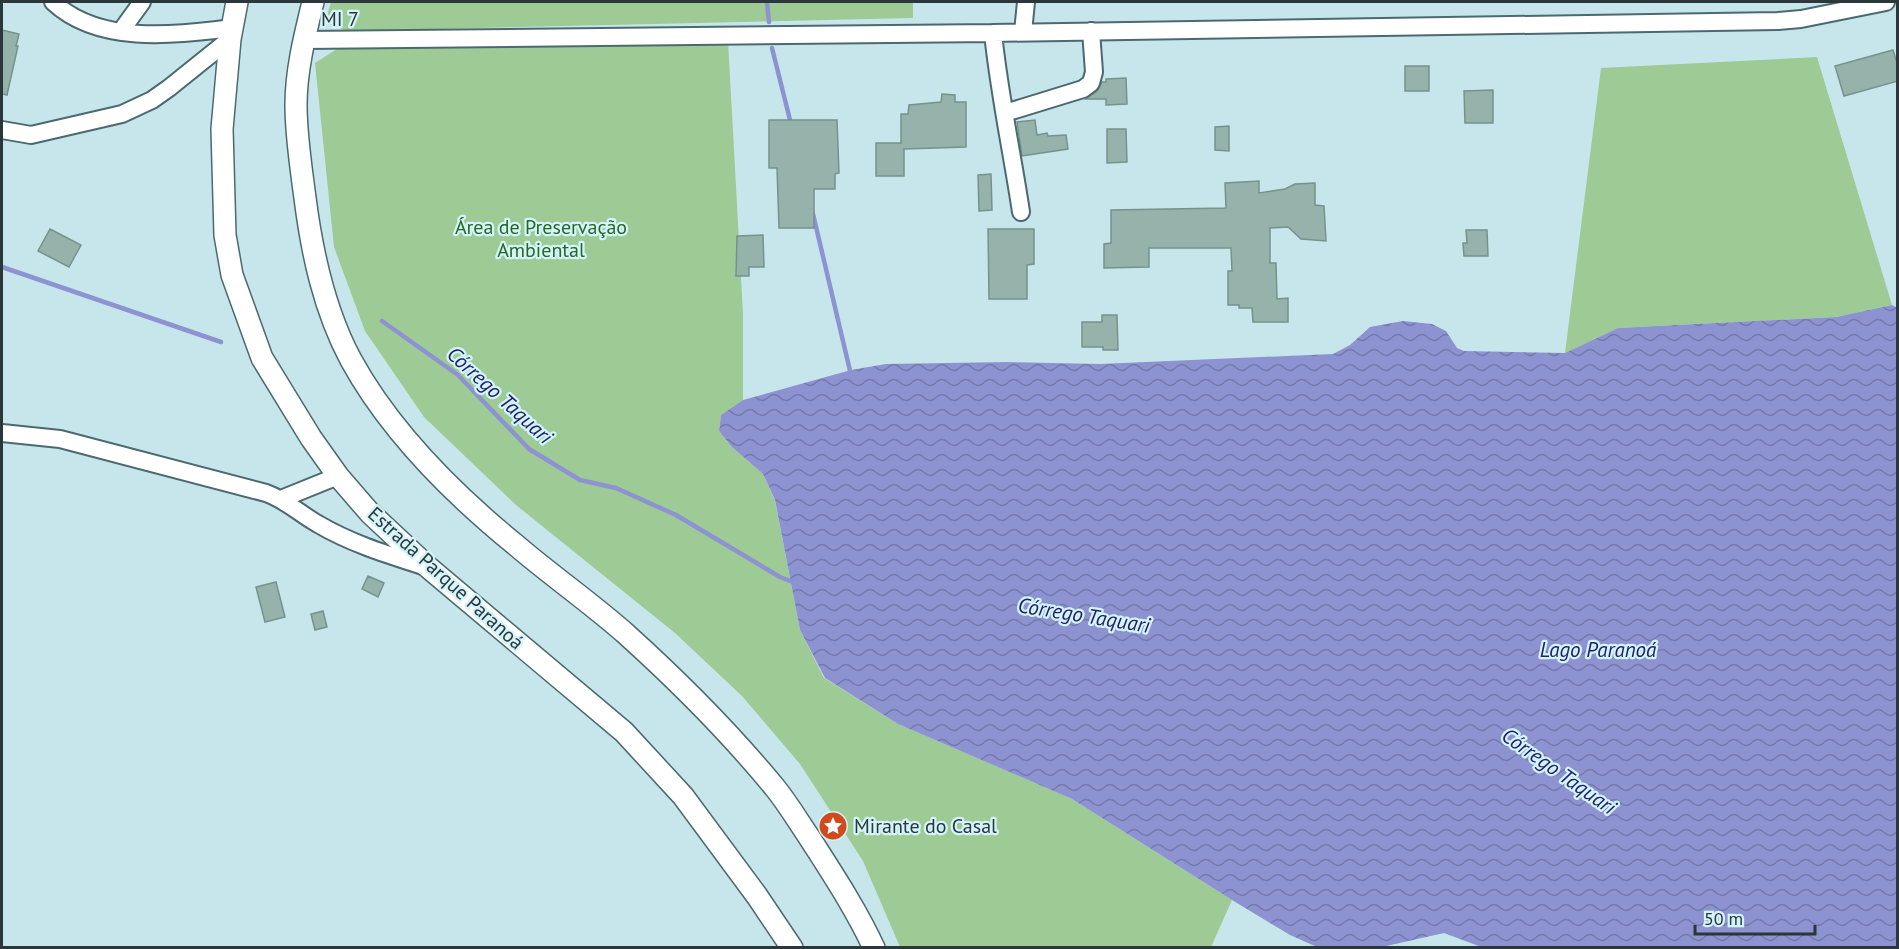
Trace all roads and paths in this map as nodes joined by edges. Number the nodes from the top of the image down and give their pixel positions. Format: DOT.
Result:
graph roads {
  1 [pos="53,2"];
  2 [pos="142,2"];
  3 [pos="237,2"];
  4 [pos="313,2"];
  5 [pos="1026,2"];
  6 [pos="1875,2"];
  7 [pos="121,31"];
  8 [pos="1091,31"];
  9 [pos="1023,32"];
  10 [pos="993,33"];
  11 [pos="231,34"];
  12 [pos="304,40"];
  13 [pos="1005,113"];
  14 [pos="2,130"];
  15 [pos="1020,212"];
  16 [pos="2,433"];
  17 [pos="338,476"];
  18 [pos="281,499"];
  19 [pos="429,568"];
  20 [pos="792,948"];
  21 [pos="874,948"];
  1 -- 7 [label="street"];
  2 -- 7 [label="street"];
  3 -- 11 [label="main road, Estrada Parque Paranoá"];
  4 -- 12 [label="main road"];
  5 -- 9 [label="street"];
  6 -- 8 [label="street, MI 7"];
  7 -- 11 [label="street"];
  8 -- 9 [label="street, MI 7"];
  8 -- 13 [label="street"];
  9 -- 10 [label="street, MI 7"];
  10 -- 12 [label="street, MI 7"];
  10 -- 13 [label="street"];
  11 -- 14 [label="street"];
  11 -- 17 [label="main road, Estrada Parque Paranoá"];
  12 -- 21 [label="main road"];
  13 -- 15 [label="street"];
  16 -- 18 [label="street"];
  17 -- 18 [label="street"];
  17 -- 19 [label="main road, Estrada Parque Paranoá"];
  18 -- 19 [label="street"];
  19 -- 20 [label="main road, Estrada Parque Paranoá"];
}
